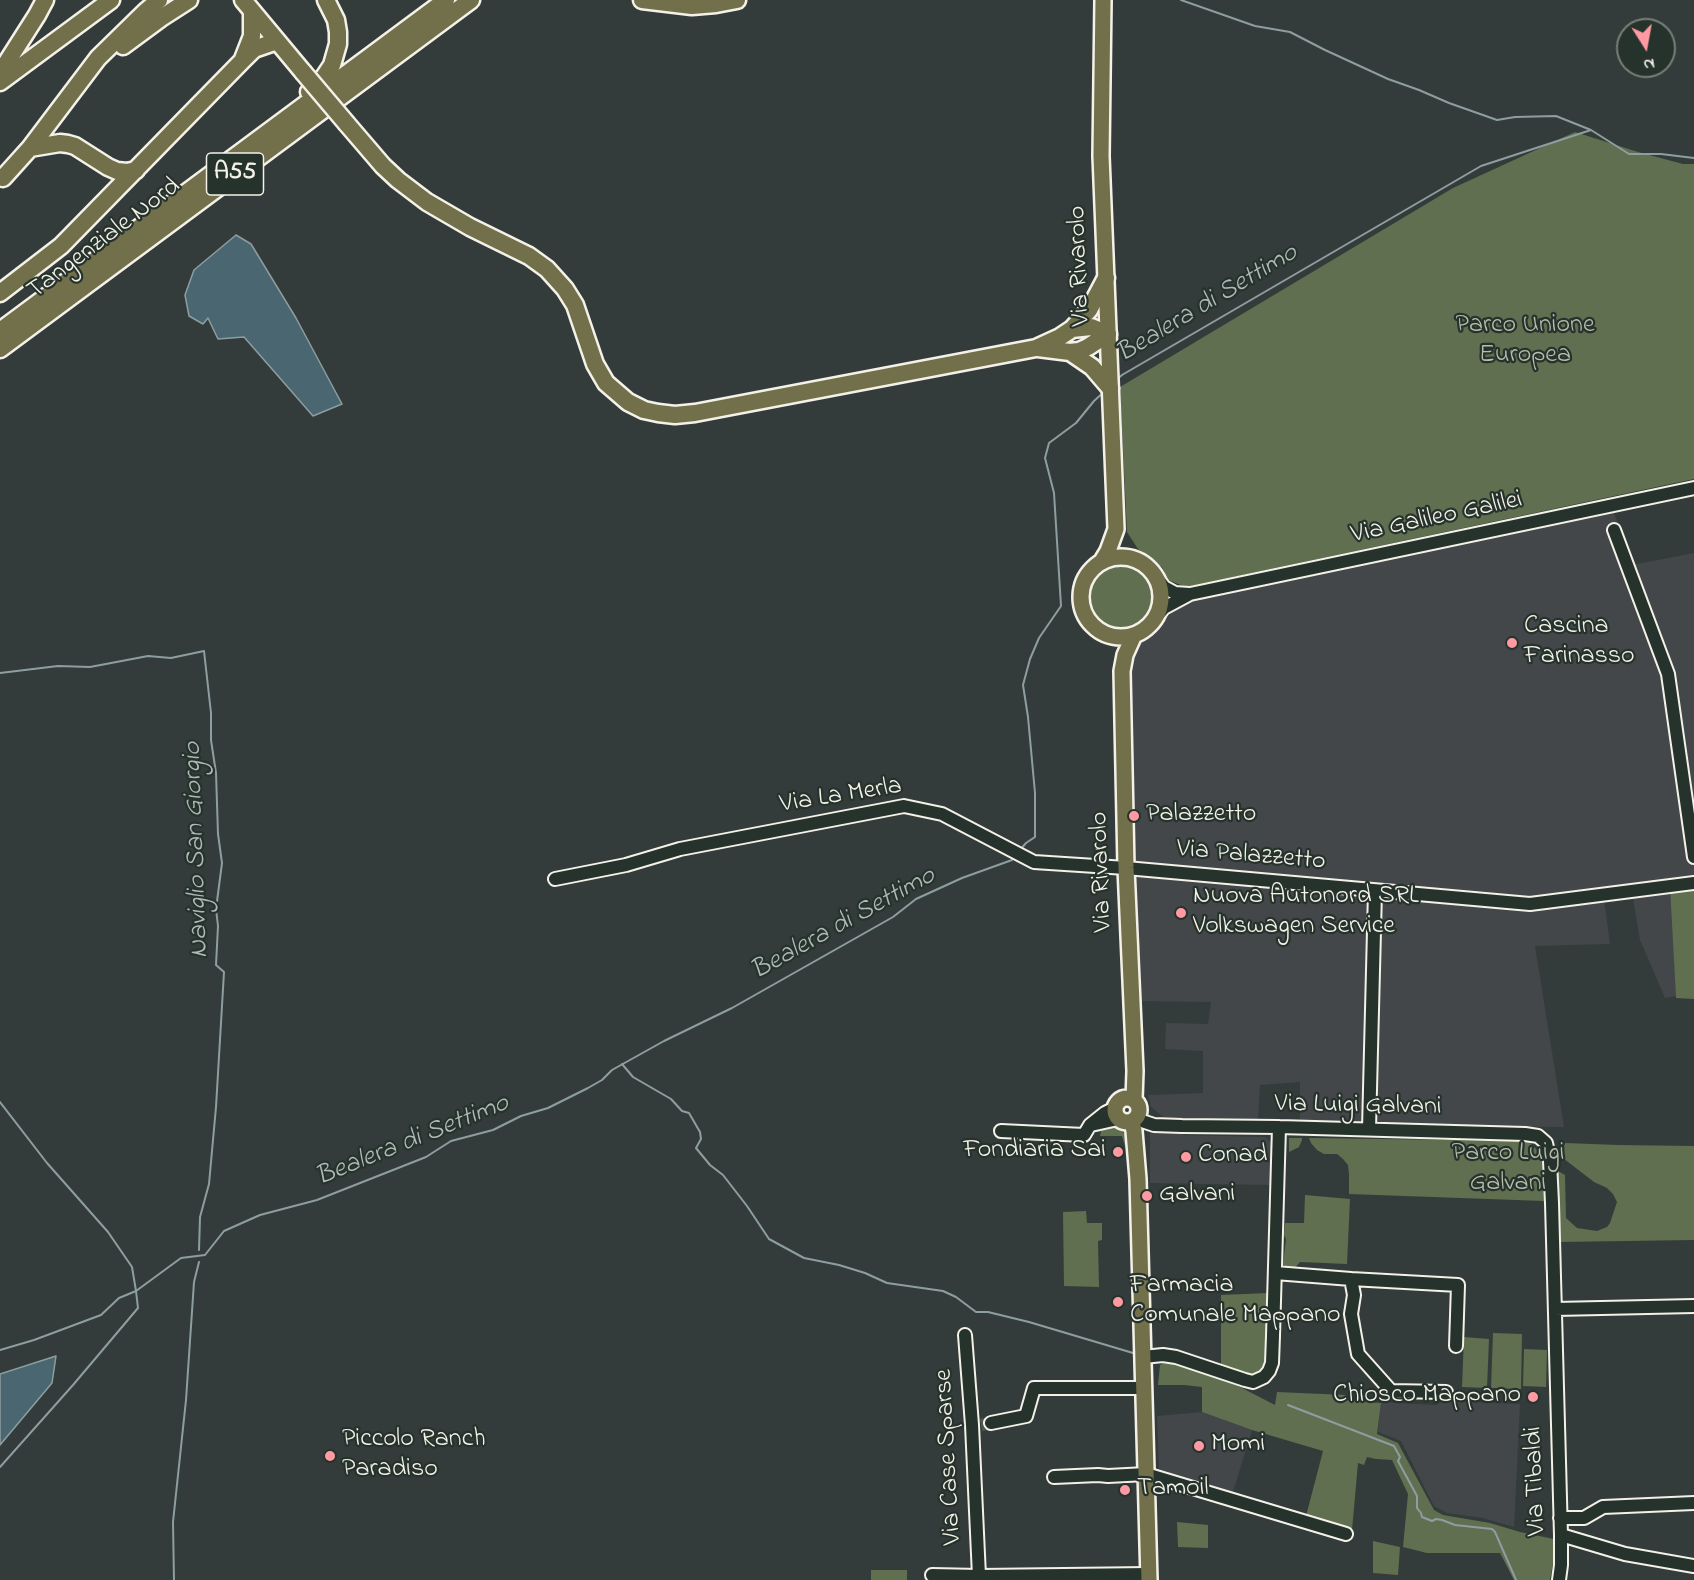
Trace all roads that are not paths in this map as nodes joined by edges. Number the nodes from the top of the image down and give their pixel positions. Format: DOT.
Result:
graph roads {
  1 [pos="45,0"];
  2 [pos="111,0"];
  3 [pos="126,0"];
  4 [pos="159,0"];
  5 [pos="189,0"];
  6 [pos="326,0"];
  7 [pos="446,0"];
  8 [pos="471,0"];
  9 [pos="642,0"];
  10 [pos="737,0"];
  11 [pos="1103,0"];
  12 [pos="247,5"];
  13 [pos="65,35"];
  14 [pos="282,47"];
  15 [pos="243,60"];
  16 [pos="0,73"];
  17 [pos="81,81"];
  18 [pos="0,82"];
  19 [pos="278,126"];
  20 [pos="30,148"];
  21 [pos="93,157"];
  22 [pos="136,170"];
  23 [pos="3,178"];
  24 [pos="109,198"];
  25 [pos="1106,278"];
  26 [pos="0,293"];
  27 [pos="1072,329"];
  28 [pos="0,331"];
  29 [pos="1108,334"];
  30 [pos="1036,348"];
  31 [pos="0,349"];
  32 [pos="1070,352"];
  33 [pos="1109,386"];
  34 [pos="1694,488"];
  35 [pos="1116,529"];
  36 [pos="1614,530"];
  37 [pos="1134,559"];
  38 [pos="1102,561"];
  39 [pos="1154,574"];
  40 [pos="1190,594"];
  41 [pos="1154,620"];
  42 [pos="1108,635"];
  43 [pos="1134,635"];
  44 [pos="1122,671"];
  45 [pos="1694,857"];
  46 [pos="1126,868"];
  47 [pos="555,879"];
  48 [pos="1694,883"];
  49 [pos="1375,891"];
  50 [pos="1128,1112"];
  51 [pos="1279,1127"];
  52 [pos="1369,1129"];
  53 [pos="1001,1131"];
  54 [pos="1550,1154"];
  55 [pos="1275,1273"];
  56 [pos="1351,1279"];
  57 [pos="1694,1306"];
  58 [pos="1554,1309"];
  59 [pos="965,1335"];
  60 [pos="1456,1346"];
  61 [pos="1143,1357"];
  62 [pos="1143,1388"];
  63 [pos="1446,1392"];
  64 [pos="981,1424"];
  65 [pos="1146,1474"];
  66 [pos="1054,1477"];
  67 [pos="1694,1503"];
  68 [pos="1560,1518"];
  69 [pos="1346,1534"];
  70 [pos="1561,1535"];
  71 [pos="1694,1566"];
  72 [pos="932,1575"];
  73 [pos="979,1576"];
  74 [pos="1149,1577"];
  75 [pos="1559,1580"];
  1 -- 16 [label="highway"];
  2 -- 13 [label="highway"];
  3 -- 13 [label="highway"];
  4 -- 17 [label="highway"];
  5 -- 17 [label="highway"];
  6 -- 19 [label="highway"];
  7 -- 19 [label="highway, Tangenziale Nord / A55"];
  8 -- 31 [label="highway, Tangenziale Nord / A55"];
  9 -- 10 [label="highway"];
  11 -- 25 [label="main road, Via Rivarolo"];
  12 -- 14 [label="highway"];
  12 -- 15 [label="highway"];
  13 -- 18 [label="highway"];
  14 -- 15 [label="highway"];
  14 -- 30 [label="highway, bridge"];
  15 -- 22 [label="highway"];
  17 -- 20 [label="highway"];
  19 -- 28 [label="highway, Tangenziale Nord / A55"];
  20 -- 21 [label="highway"];
  20 -- 23 [label="highway"];
  21 -- 22 [label="highway"];
  21 -- 24 [label="highway"];
  22 -- 24 [label="highway"];
  24 -- 26 [label="highway"];
  25 -- 27 [label="highway"];
  25 -- 29 [label="main road, Via Rivarolo"];
  27 -- 29 [label="highway"];
  27 -- 30 [label="highway"];
  29 -- 32 [label="highway"];
  29 -- 33 [label="main road, Via Rivarolo"];
  30 -- 32 [label="highway"];
  32 -- 33 [label="highway"];
  33 -- 35 [label="main road, Via Rivarolo"];
  34 -- 40 [label="street, Via Galileo Galilei"];
  35 -- 37 [label="main road, Via Rivarolo"];
  35 -- 38 [label="main road, Via Rivarolo"];
  36 -- 45 [label="street"];
  37 -- 38 [label="main road"];
  37 -- 39 [label="main road"];
  38 -- 42 [label="main road"];
  39 -- 40 [label="street, Via Galileo Galilei"];
  39 -- 41 [label="main road"];
  40 -- 41 [label="street, Via Galileo Galilei"];
  41 -- 43 [label="main road"];
  42 -- 43 [label="main road"];
  42 -- 44 [label="main road, Via Rivarolo"];
  43 -- 44 [label="main road, Via Rivarolo"];
  44 -- 46 [label="main road, Via Rivarolo"];
  46 -- 47 [label="street, Via La Merla"];
  46 -- 49 [label="street, Via Palazzetto"];
  46 -- 50 [label="main road, Via Rivarolo"];
  48 -- 49 [label="street, Via Palazzetto"];
  49 -- 52 [label="street"];
  50 -- 51 [label="street, Via Luigi Galvani"];
  50 -- 53 [label="street"];
  50 -- 61 [label="main road"];
  51 -- 52 [label="street, Via Luigi Galvani"];
  51 -- 55 [label="street"];
  52 -- 54 [label="street, Via Luigi Galvani"];
  54 -- 58 [label="street, Via Tibaldi"];
  55 -- 56 [label="street"];
  55 -- 61 [label="street"];
  56 -- 60 [label="street"];
  56 -- 63 [label="street"];
  57 -- 58 [label="street"];
  58 -- 68 [label="street, Via Tibaldi"];
  59 -- 64 [label="street, Via Case Sparse"];
  61 -- 62 [label="main road"];
  62 -- 64 [label="street"];
  62 -- 65 [label="main road"];
  64 -- 73 [label="street, Via Case Sparse"];
  65 -- 66 [label="street"];
  65 -- 69 [label="street"];
  65 -- 74 [label="main road"];
  67 -- 68 [label="street"];
  68 -- 70 [label="street, Via Tibaldi"];
  70 -- 71 [label="street"];
  70 -- 75 [label="street, Via Tibaldi"];
  72 -- 73 [label="street, Via Case Sparse"];
  73 -- 74 [label="street, Via Case Sparse"];
}
